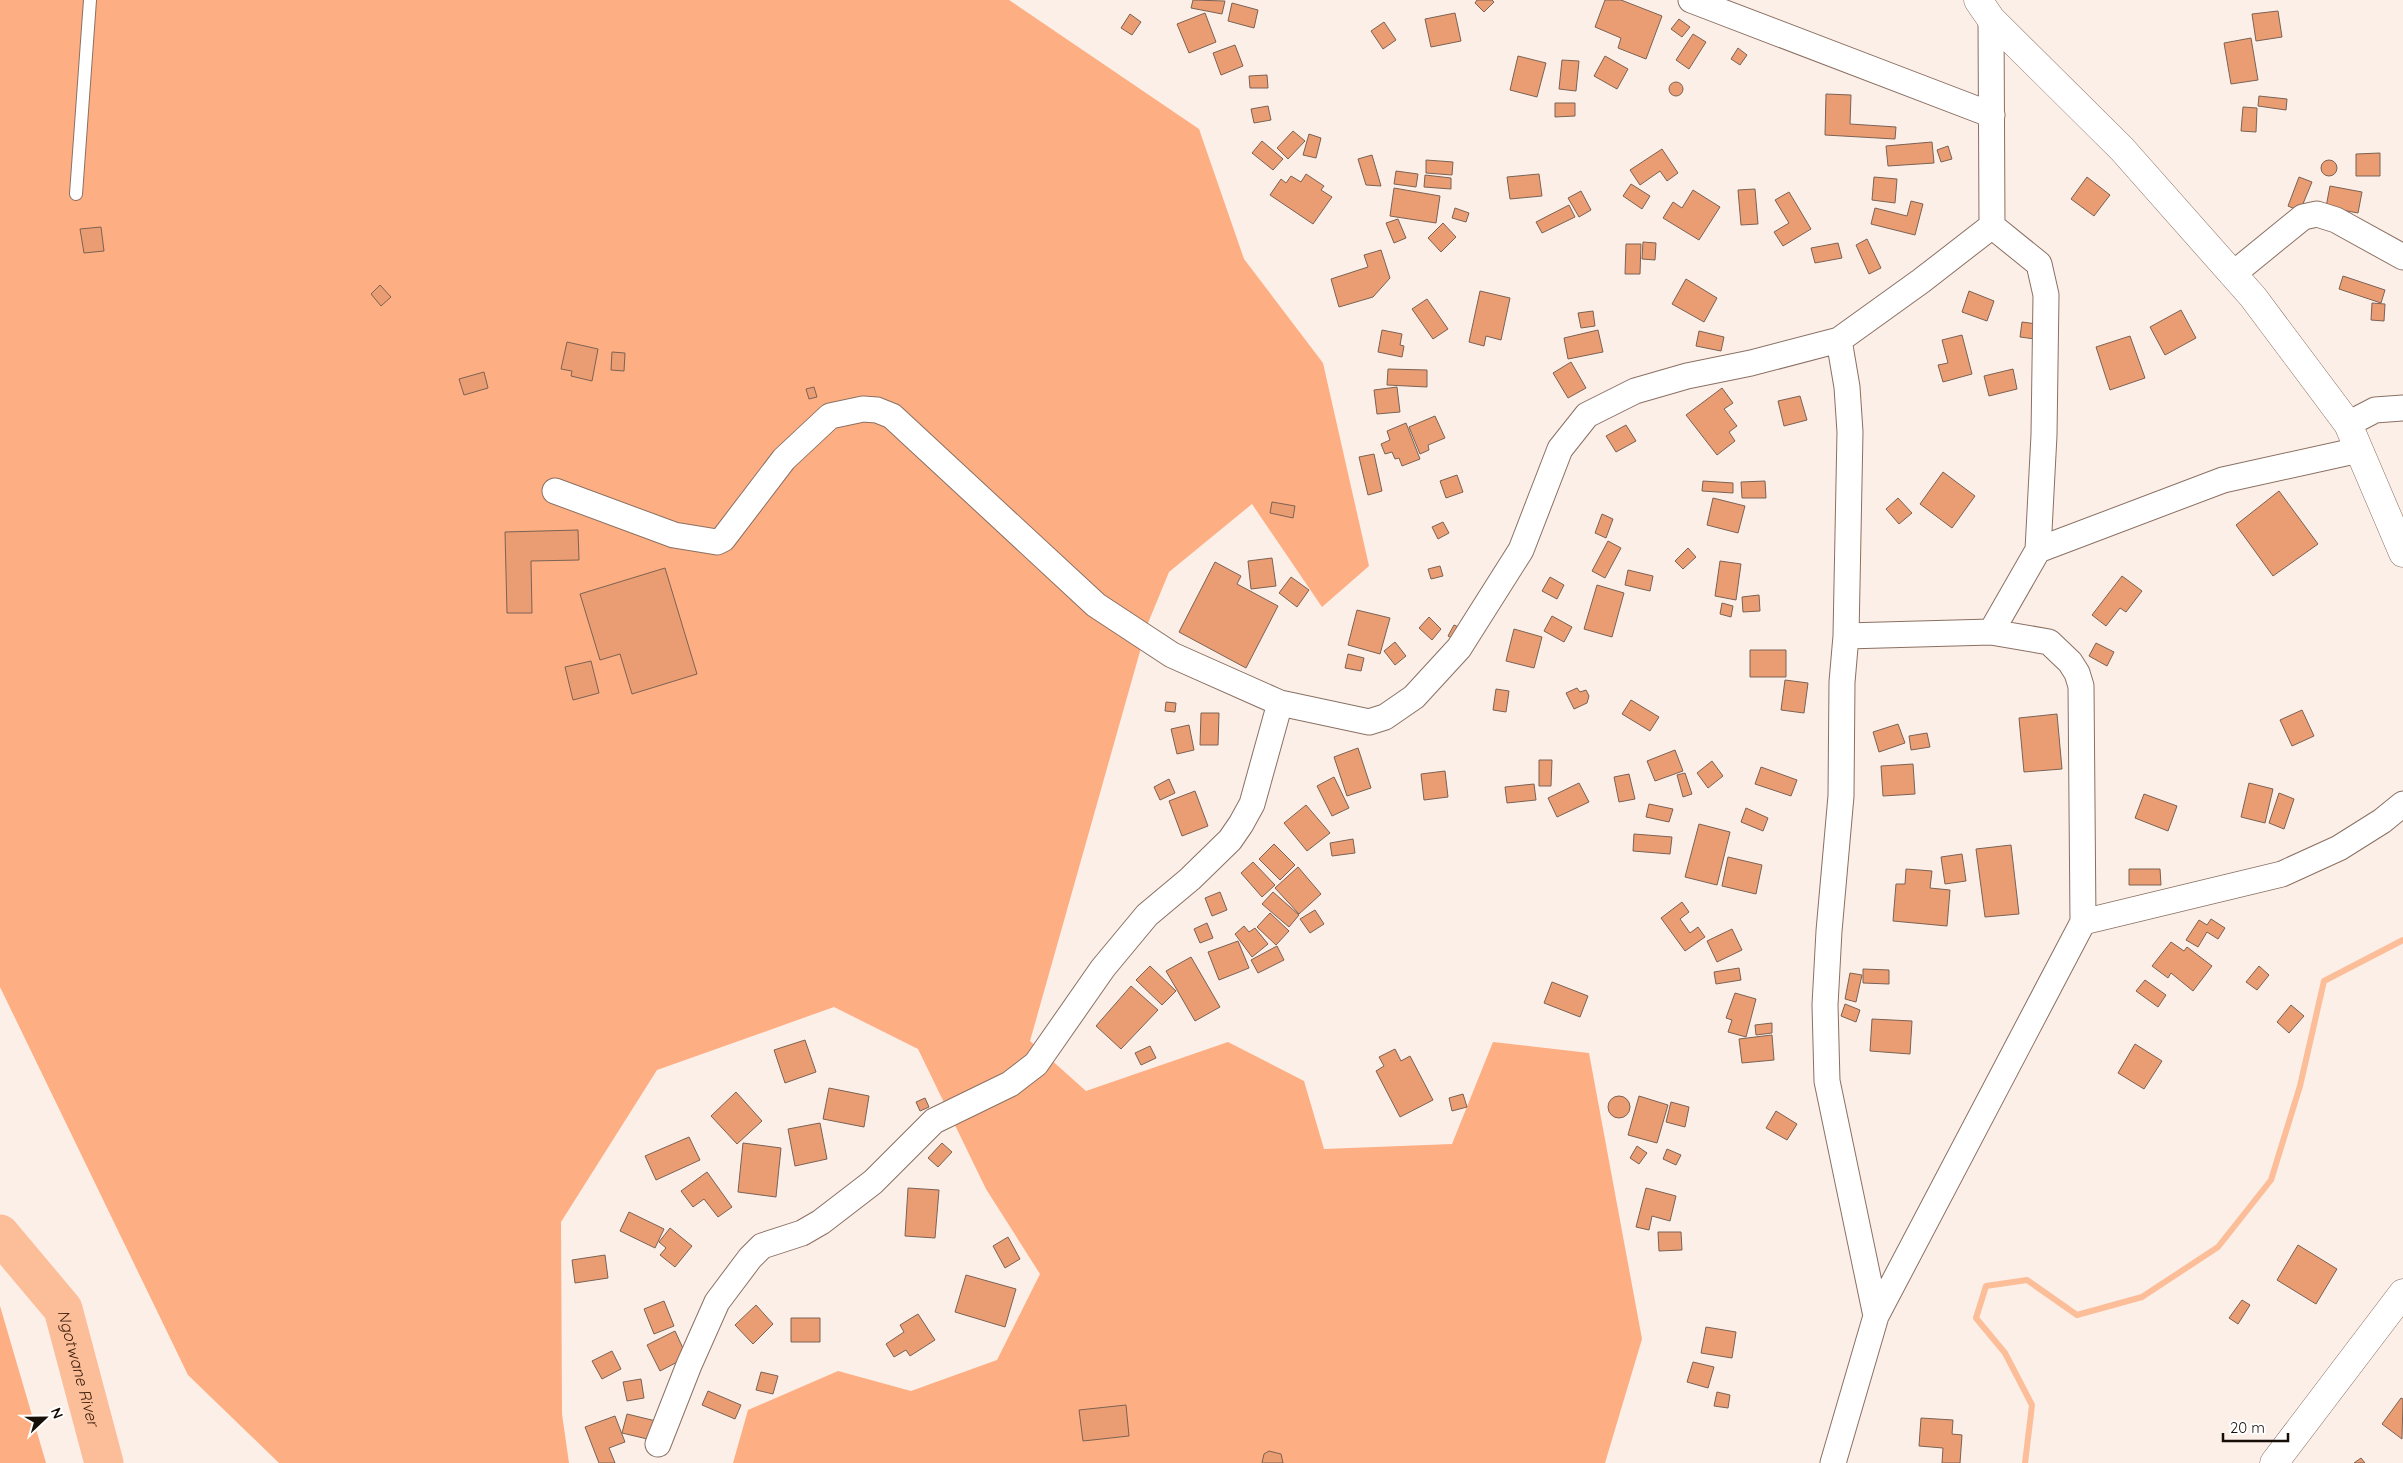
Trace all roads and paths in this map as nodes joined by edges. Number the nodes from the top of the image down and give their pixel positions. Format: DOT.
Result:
graph roads {
  1 [pos="90,0"];
  2 [pos="1691,0"];
  3 [pos="1984,10"];
  4 [pos="1992,115"];
  5 [pos="76,194"];
  6 [pos="1992,226"];
  7 [pos="2403,257"];
  8 [pos="2233,274"];
  9 [pos="1839,340"];
  10 [pos="2403,408"];
  11 [pos="2348,424"];
  12 [pos="2359,450"];
  13 [pos="555,491"];
  14 [pos="2038,550"];
  15 [pos="2403,553"];
  16 [pos="1991,632"];
  17 [pos="1846,636"];
  18 [pos="1280,703"];
  19 [pos="2403,804"];
  20 [pos="2083,922"];
  21 [pos="2403,1293"];
  22 [pos="1876,1316"];
  23 [pos="658,1444"];
  24 [pos="1833,1463"];
  25 [pos="2274,1463"];
  1 -- 5 [label="lane"];
  2 -- 4 [label="street"];
  3 -- 4 [label="street"];
  3 -- 8 [label="street"];
  4 -- 6 [label="street"];
  6 -- 9 [label="street"];
  6 -- 14 [label="street"];
  7 -- 8 [label="street"];
  8 -- 11 [label="street"];
  9 -- 17 [label="street"];
  9 -- 18 [label="street"];
  10 -- 11 [label="street"];
  11 -- 12 [label="street"];
  12 -- 14 [label="street"];
  12 -- 15 [label="street"];
  13 -- 18 [label="street"];
  14 -- 16 [label="street"];
  16 -- 17 [label="street"];
  16 -- 20 [label="street"];
  17 -- 22 [label="street"];
  18 -- 23 [label="street"];
  19 -- 20 [label="street"];
  20 -- 22 [label="street"];
  21 -- 25 [label="street"];
  22 -- 24 [label="street"];
}
